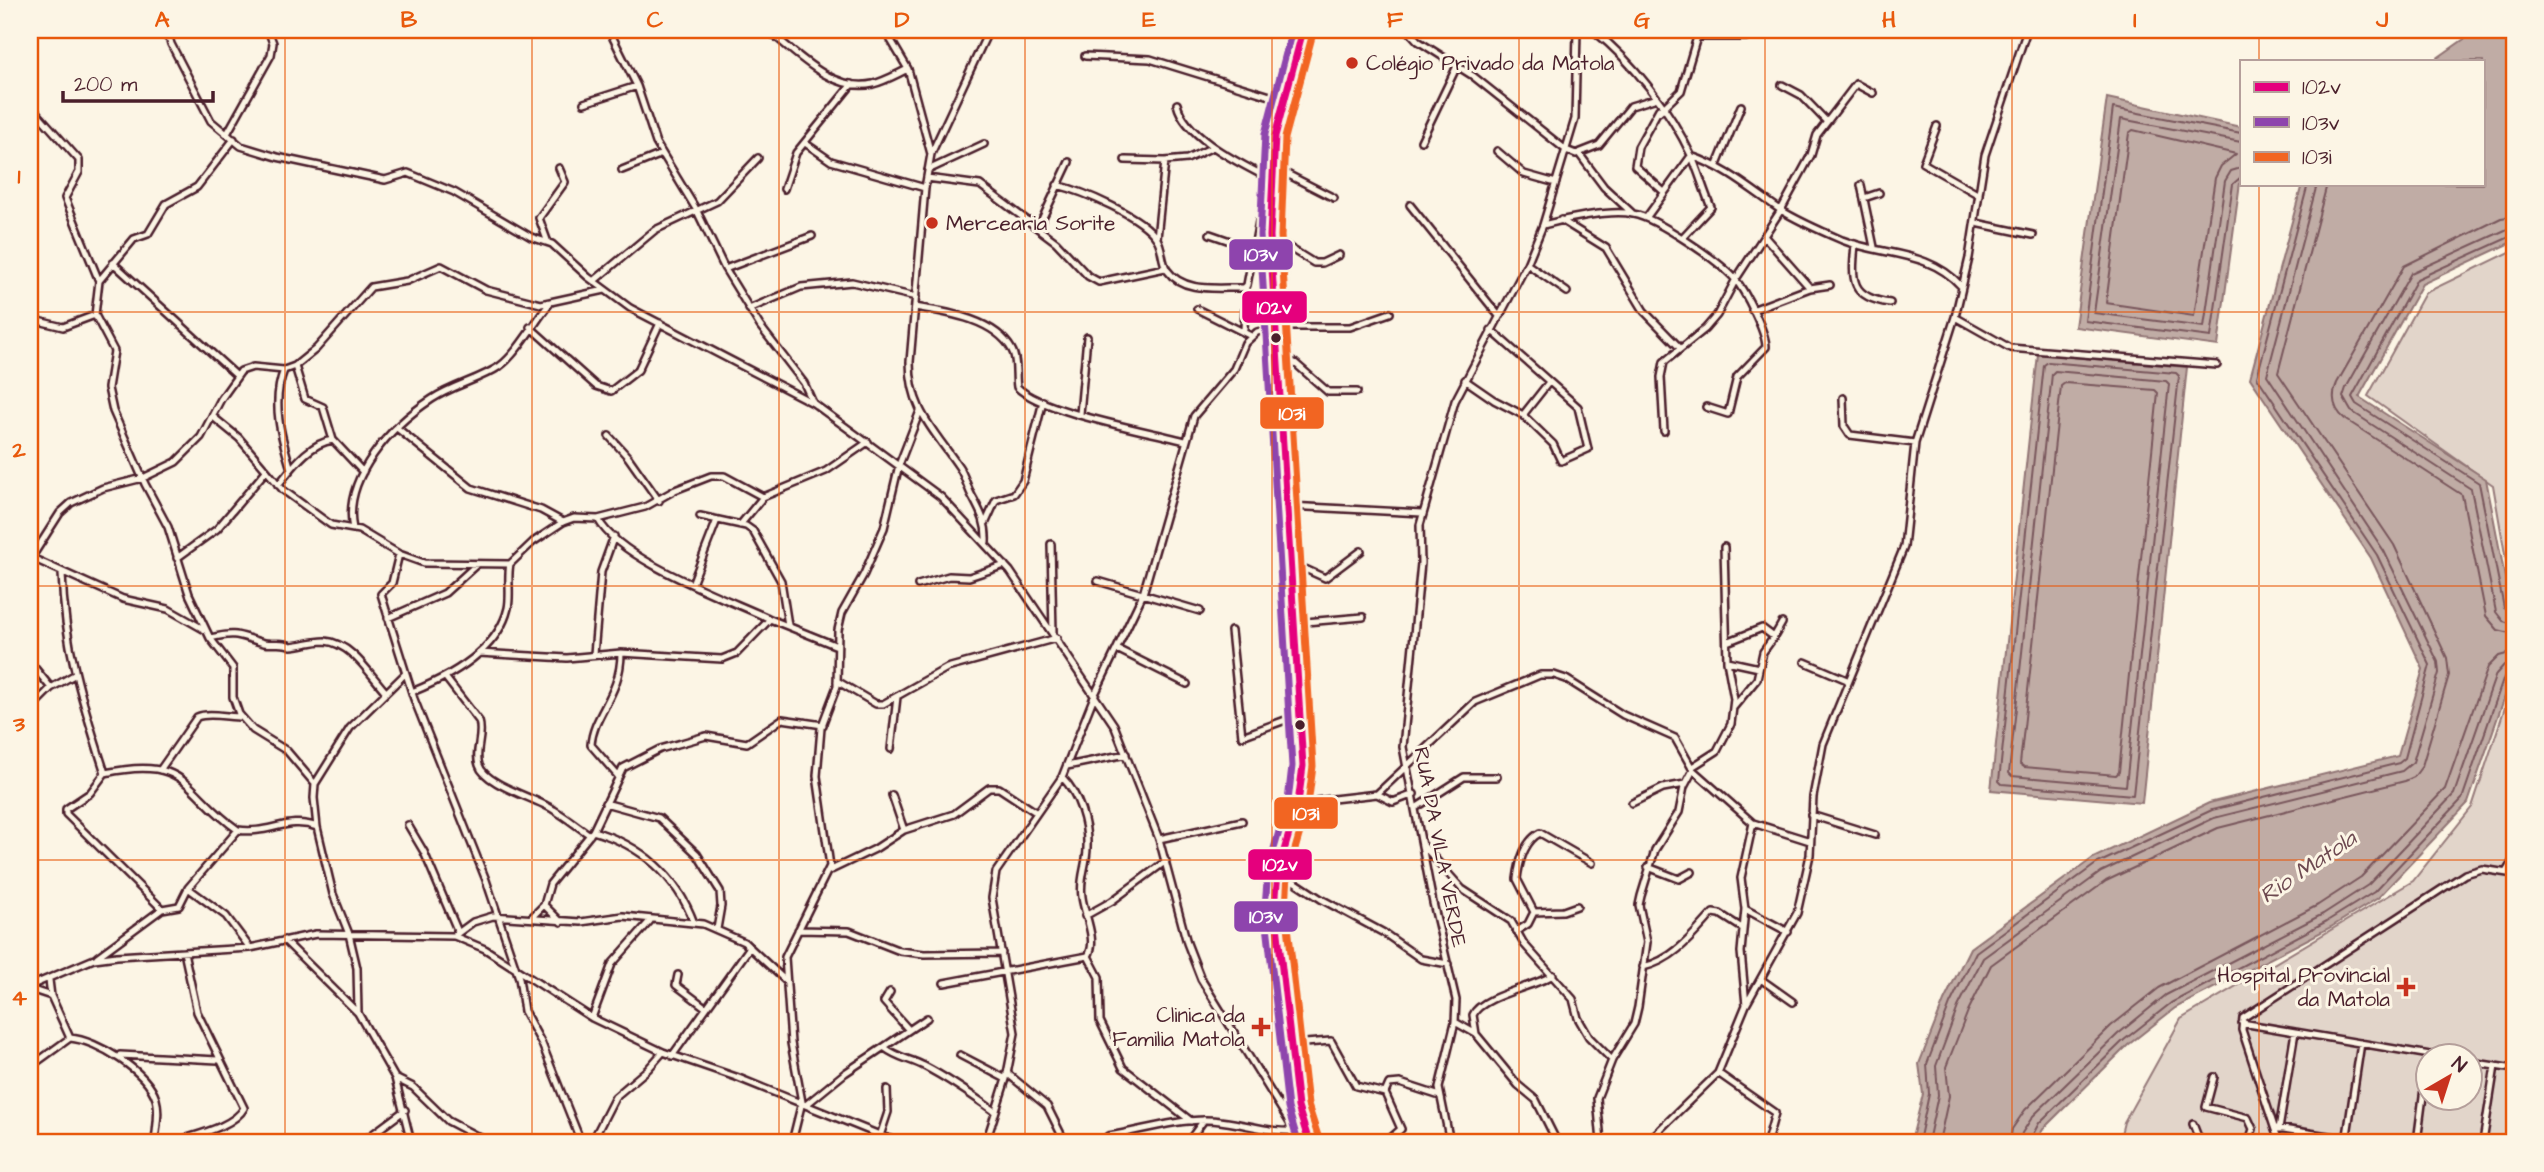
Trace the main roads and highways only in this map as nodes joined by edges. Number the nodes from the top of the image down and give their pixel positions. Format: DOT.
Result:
graph roads {
  1 [pos="1303,30"];
  2 [pos="1309,1142"];
  1 -- 2 [label="main road"];
}
